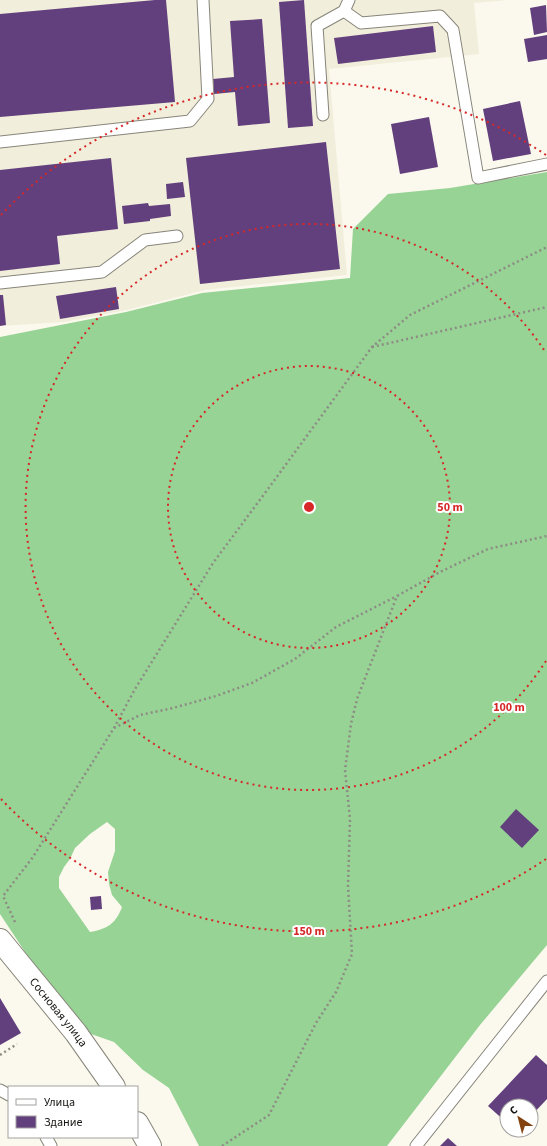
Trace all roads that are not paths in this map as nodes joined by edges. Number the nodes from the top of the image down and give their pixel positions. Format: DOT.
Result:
graph roads {
  1 [pos="203,0"];
  2 [pos="349,0"];
  3 [pos="344,11"];
  4 [pos="323,115"];
  5 [pos="0,142"];
  6 [pos="547,164"];
  7 [pos="177,236"];
  8 [pos="0,283"];
  9 [pos="0,940"];
  10 [pos="547,981"];
  11 [pos="113,1086"];
  12 [pos="138,1125"];
  13 [pos="150,1146"];
  14 [pos="416,1146"];
  1 -- 5 [label="lane"];
  2 -- 3 [label="lane"];
  3 -- 4 [label="lane"];
  3 -- 6 [label="lane"];
  7 -- 8 [label="lane"];
  9 -- 11 [label="street, Сосновая улица"];
  10 -- 14 [label="lane"];
  12 -- 13 [label="street"];
}
